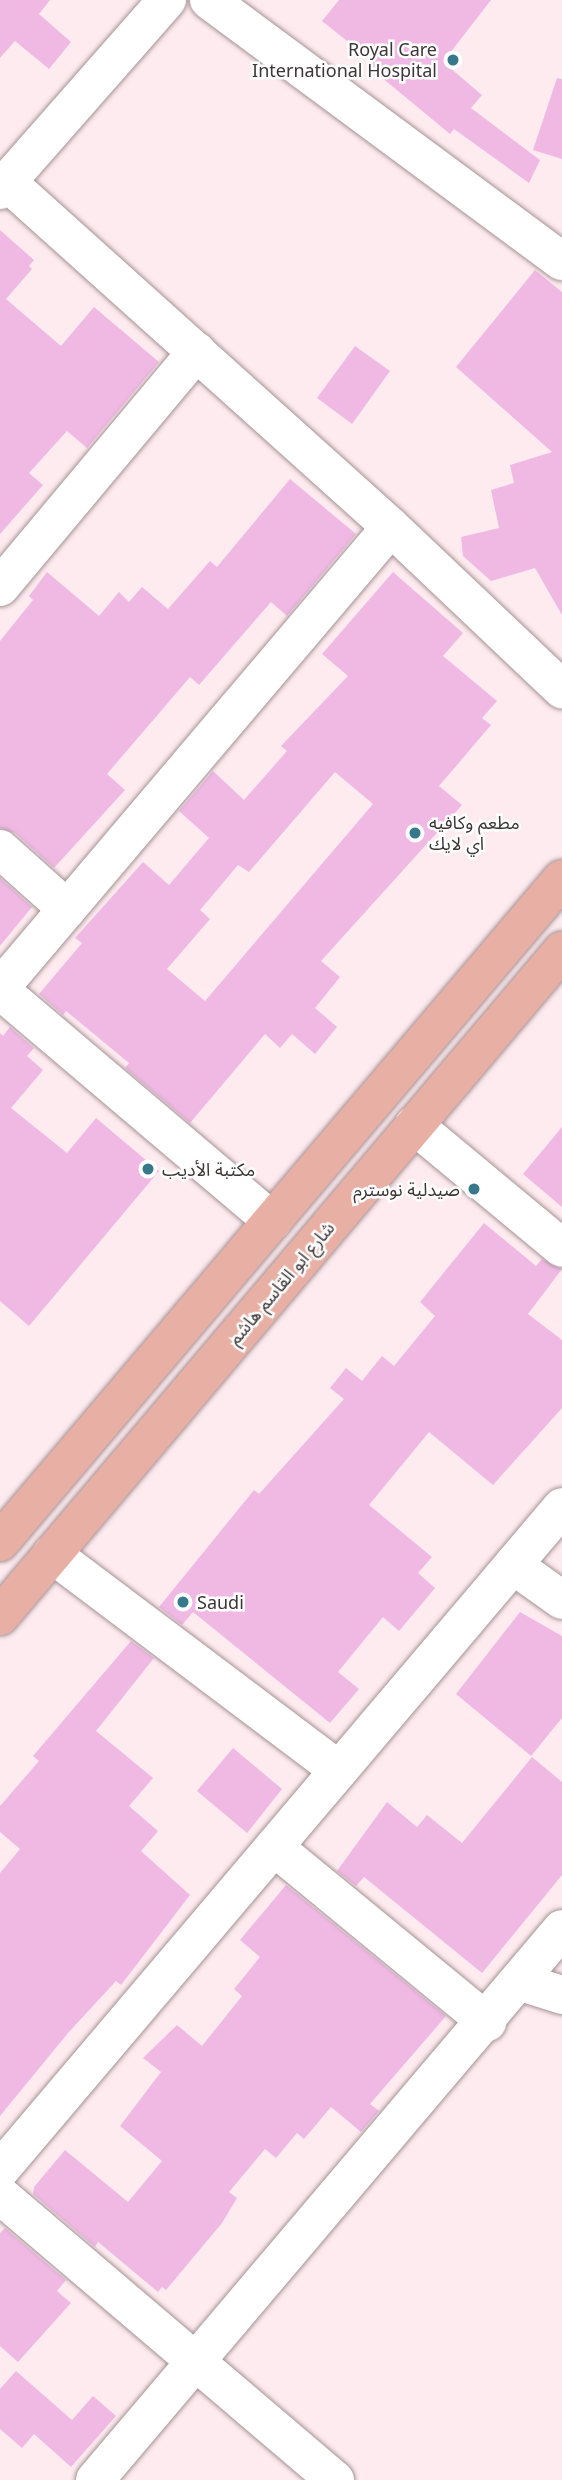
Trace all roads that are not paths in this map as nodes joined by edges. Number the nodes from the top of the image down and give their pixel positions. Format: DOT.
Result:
graph roads {
  1 [pos="167,0"];
  2 [pos="209,0"];
  3 [pos="4,186"];
  4 [pos="562,261"];
  5 [pos="197,351"];
  6 [pos="391,527"];
  7 [pos="0,587"];
  8 [pos="562,689"];
  9 [pos="0,849"];
  10 [pos="562,878"];
  11 [pos="67,909"];
  12 [pos="562,951"];
  13 [pos="0,989"];
  14 [pos="414,1125"];
  15 [pos="272,1221"];
  16 [pos="562,1248"];
  17 [pos="562,1507"];
  18 [pos="0,1542"];
  19 [pos="52,1554"];
  20 [pos="513,1565"];
  21 [pos="562,1600"];
  22 [pos="0,1616"];
  23 [pos="339,1770"];
  24 [pos="274,1847"];
  25 [pos="562,1929"];
  26 [pos="521,1982"];
  27 [pos="562,1995"];
  28 [pos="487,2022"];
  29 [pos="0,2170"];
  30 [pos="0,2194"];
  31 [pos="198,2363"];
  32 [pos="95,2480"];
  33 [pos="335,2480"];
  1 -- 3 [label="street"];
  2 -- 4 [label="street"];
  3 -- 5 [label="street"];
  5 -- 6 [label="street"];
  5 -- 7 [label="street"];
  6 -- 8 [label="street"];
  6 -- 11 [label="street"];
  9 -- 11 [label="street"];
  10 -- 15 [label="main road"];
  11 -- 13 [label="street"];
  12 -- 14 [label="main road, شارع ابو القاسم هاشم"];
  13 -- 15 [label="street"];
  14 -- 16 [label="street"];
  14 -- 19 [label="main road, شارع ابو القاسم هاشم"];
  15 -- 18 [label="main road"];
  17 -- 20 [label="street"];
  19 -- 22 [label="main road, شارع ابو القاسم هاشم"];
  19 -- 23 [label="street"];
  20 -- 21 [label="street"];
  20 -- 23 [label="street"];
  23 -- 24 [label="street"];
  24 -- 28 [label="street"];
  24 -- 29 [label="street"];
  25 -- 26 [label="street"];
  26 -- 27 [label="street"];
  26 -- 28 [label="street"];
  28 -- 31 [label="street"];
  30 -- 31 [label="street"];
  31 -- 32 [label="street"];
  31 -- 33 [label="street"];
}
